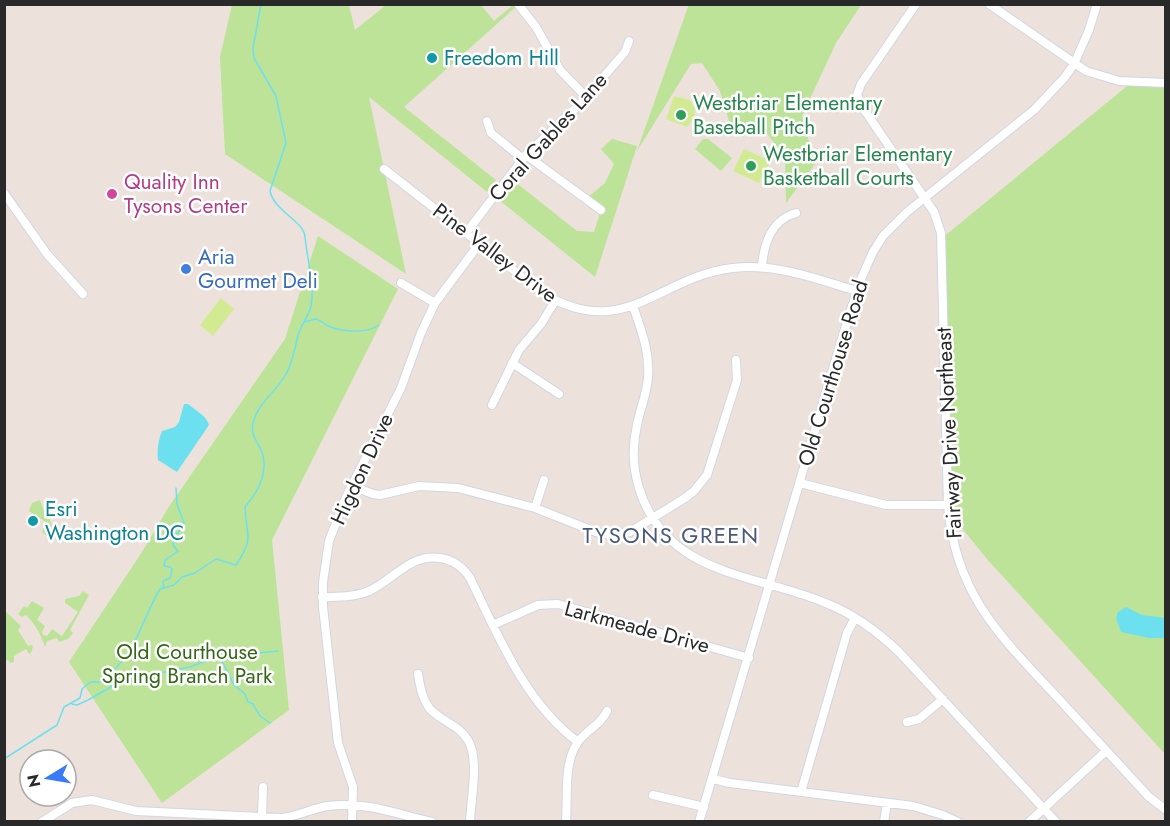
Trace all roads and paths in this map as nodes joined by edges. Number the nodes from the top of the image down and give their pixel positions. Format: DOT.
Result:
graph roads {
  1 [pos="518,4"];
  2 [pos="916,4"];
  3 [pos="989,4"];
  4 [pos="1097,4"];
  5 [pos="629,41"];
  6 [pos="1074,64"];
  7 [pos="1166,83"];
  8 [pos="586,97"];
  9 [pos="487,121"];
  10 [pos="525,157"];
  11 [pos="384,169"];
  12 [pos="4,194"];
  13 [pos="925,198"];
  14 [pos="602,210"];
  15 [pos="796,213"];
  16 [pos="466,233"];
  17 [pos="479,244"];
  18 [pos="762,266"];
  19 [pos="400,283"];
  20 [pos="857,291"];
  21 [pos="83,294"];
  22 [pos="555,301"];
  23 [pos="435,303"];
  24 [pos="633,306"];
  25 [pos="736,360"];
  26 [pos="512,363"];
  27 [pos="559,394"];
  28 [pos="492,405"];
  29 [pos="544,480"];
  30 [pos="800,483"];
  31 [pos="352,486"];
  32 [pos="948,505"];
  33 [pos="535,508"];
  34 [pos="654,518"];
  35 [pos="770,585"];
  36 [pos="322,597"];
  37 [pos="855,618"];
  38 [pos="493,625"];
  39 [pos="749,658"];
  40 [pos="418,674"];
  41 [pos="943,699"];
  42 [pos="607,711"];
  43 [pos="908,722"];
  44 [pos="578,742"];
  45 [pos="1106,751"];
  46 [pos="713,779"];
  47 [pos="262,787"];
  48 [pos="801,792"];
  49 [pos="653,795"];
  50 [pos="886,803"];
  51 [pos="352,806"];
  52 [pos="704,807"];
  53 [pos="1043,808"];
  54 [pos="1166,810"];
  55 [pos="262,816"];
  56 [pos="42,822"];
  57 [pos="352,822"];
  58 [pos="432,822"];
  59 [pos="470,822"];
  60 [pos="566,822"];
  61 [pos="699,822"];
  62 [pos="885,822"];
  63 [pos="958,822"];
  64 [pos="1029,822"];
  65 [pos="1056,822"];
  1 -- 8 [label="street"];
  2 -- 13 [label="street, Fairway Drive Northeast"];
  3 -- 6 [label="street"];
  4 -- 6 [label="street, Old Courthouse Road"];
  5 -- 8 [label="street, Coral Gables Lane"];
  6 -- 7 [label="street"];
  6 -- 13 [label="street, Old Courthouse Road"];
  8 -- 10 [label="street, Coral Gables Lane"];
  9 -- 10 [label="street"];
  10 -- 14 [label="street"];
  10 -- 16 [label="street, Coral Gables Lane"];
  11 -- 16 [label="street, Pine Valley Drive"];
  12 -- 21 [label="street"];
  13 -- 20 [label="street, Old Courthouse Road"];
  13 -- 32 [label="street, Fairway Drive Northeast"];
  15 -- 18 [label="street"];
  16 -- 17 [label="street, Pine Valley Drive"];
  17 -- 22 [label="street, Pine Valley Drive"];
  17 -- 23 [label="street, Higdon Drive"];
  18 -- 20 [label="street, Pine Valley Drive"];
  18 -- 24 [label="street, Pine Valley Drive"];
  19 -- 23 [label="street"];
  20 -- 30 [label="street, Old Courthouse Road"];
  22 -- 24 [label="street, Pine Valley Drive"];
  22 -- 26 [label="street"];
  23 -- 31 [label="street, Higdon Drive"];
  24 -- 34 [label="street"];
  25 -- 34 [label="street"];
  26 -- 27 [label="street"];
  26 -- 28 [label="street"];
  29 -- 33 [label="street"];
  30 -- 32 [label="street"];
  30 -- 35 [label="street, Old Courthouse Road"];
  31 -- 33 [label="street"];
  31 -- 36 [label="street, Higdon Drive"];
  32 -- 45 [label="street, Fairway Drive Northeast"];
  33 -- 34 [label="street"];
  34 -- 35 [label="street"];
  35 -- 37 [label="street"];
  35 -- 39 [label="street, Old Courthouse Road"];
  36 -- 38 [label="street"];
  36 -- 51 [label="street, Higdon Drive"];
  37 -- 41 [label="street"];
  37 -- 48 [label="street"];
  38 -- 39 [label="street, Larkmeade Drive"];
  38 -- 44 [label="street"];
  39 -- 46 [label="street, Old Courthouse Road"];
  40 -- 59 [label="street"];
  41 -- 43 [label="street"];
  41 -- 53 [label="street"];
  42 -- 44 [label="street"];
  44 -- 60 [label="street"];
  45 -- 53 [label="street"];
  45 -- 54 [label="street, Fairway Drive Northeast"];
  46 -- 48 [label="street"];
  46 -- 52 [label="street, Old Courthouse Road"];
  47 -- 55 [label="street"];
  48 -- 50 [label="street"];
  49 -- 52 [label="street"];
  50 -- 62 [label="street"];
  50 -- 63 [label="street"];
  51 -- 55 [label="street"];
  51 -- 57 [label="street, Higdon Drive"];
  51 -- 58 [label="street"];
  52 -- 61 [label="street, Old Courthouse Road"];
  53 -- 64 [label="street"];
  53 -- 65 [label="street"];
  55 -- 56 [label="street"];
}
